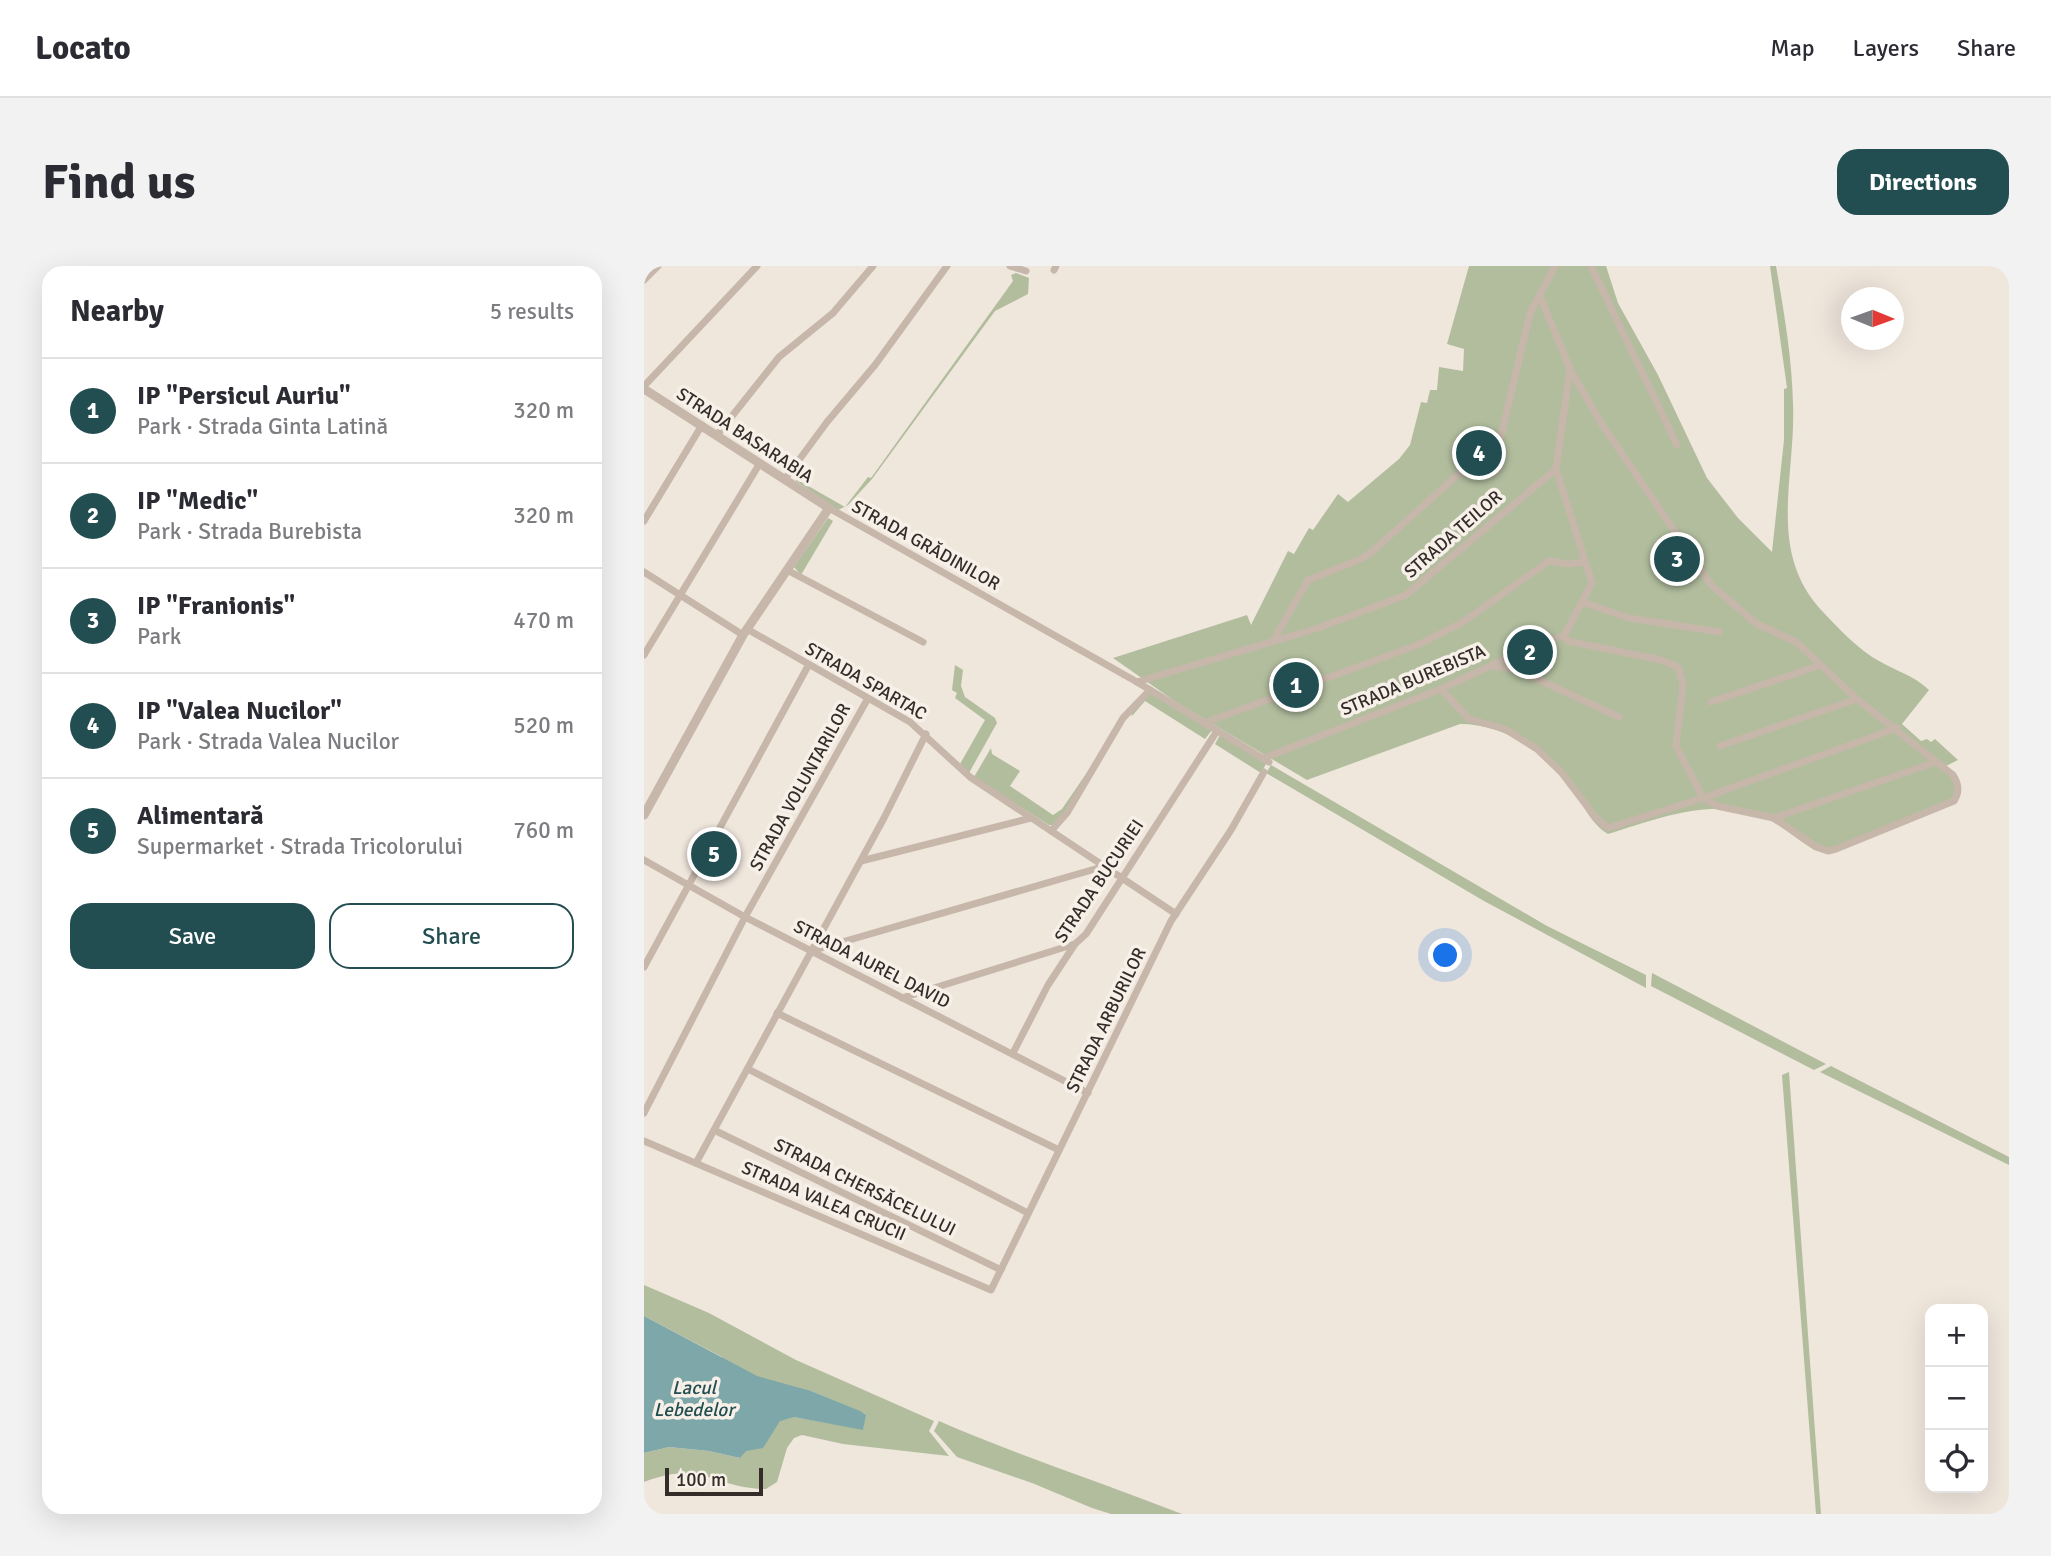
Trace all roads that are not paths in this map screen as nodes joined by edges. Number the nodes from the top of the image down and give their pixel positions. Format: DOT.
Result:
graph roads {
  1 [pos="658,266"];
  2 [pos="757,266"];
  3 [pos="873,266"];
  4 [pos="947,266"];
  5 [pos="1010,266"];
  6 [pos="1591,266"];
  7 [pos="1552,267"];
  8 [pos="1026,271"];
  9 [pos="644,280"];
  10 [pos="1540,296"];
  11 [pos="1570,369"];
  12 [pos="644,387"];
  13 [pos="702,425"];
  14 [pos="717,435"];
  15 [pos="1677,445"];
  16 [pos="760,463"];
  17 [pos="1556,468"];
  18 [pos="785,479"];
  19 [pos="829,508"];
  20 [pos="644,522"];
  21 [pos="1585,562"];
  22 [pos="787,570"];
  23 [pos="644,572"];
  24 [pos="680,594"];
  25 [pos="1582,601"];
  26 [pos="745,632"];
  27 [pos="1720,632"];
  28 [pos="1564,636"];
  29 [pos="1273,640"];
  30 [pos="923,642"];
  31 [pos="644,655"];
  32 [pos="1508,656"];
  33 [pos="1821,665"];
  34 [pos="808,666"];
  35 [pos="1489,666"];
  36 [pos="1510,667"];
  37 [pos="1137,682"];
  38 [pos="1441,689"];
  39 [pos="1150,690"];
  40 [pos="867,699"];
  41 [pos="1857,699"];
  42 [pos="1711,702"];
  43 [pos="1619,717"];
  44 [pos="1204,723"];
  45 [pos="1897,728"];
  46 [pos="1217,730"];
  47 [pos="926,734"];
  48 [pos="1720,746"];
  49 [pos="1266,760"];
  50 [pos="1936,762"];
  51 [pos="1264,772"];
  52 [pos="1703,798"];
  53 [pos="644,815"];
  54 [pos="1031,818"];
  55 [pos="1774,818"];
  56 [pos="1051,831"];
  57 [pos="644,860"];
  58 [pos="860,861"];
  59 [pos="1102,867"];
  60 [pos="1119,879"];
  61 [pos="688,884"];
  62 [pos="1176,914"];
  63 [pos="745,917"];
  64 [pos="1074,944"];
  65 [pos="810,951"];
  66 [pos="644,967"];
  67 [pos="902,998"];
  68 [pos="777,1013"];
  69 [pos="1013,1052"];
  70 [pos="748,1069"];
  71 [pos="1088,1093"];
  72 [pos="644,1113"];
  73 [pos="716,1131"];
  74 [pos="644,1140"];
  75 [pos="1059,1150"];
  76 [pos="696,1163"];
  77 [pos="1028,1213"];
  78 [pos="1001,1270"];
  79 [pos="991,1290"];
  1 -- 9 [label="street"];
  2 -- 12 [label="street"];
  3 -- 14 [label="street"];
  4 -- 18 [label="street"];
  5 -- 8 [label="street"];
  6 -- 15 [label="street"];
  7 -- 10 [label="street"];
  10 -- 11 [label="street"];
  10 -- 29 [label="street"];
  11 -- 17 [label="street"];
  11 -- 33 [label="street"];
  12 -- 13 [label="street, STRADA BASARABIA"];
  13 -- 14 [label="street, STRADA BASARABIA"];
  13 -- 20 [label="street"];
  14 -- 16 [label="street, STRADA BASARABIA"];
  16 -- 18 [label="street, STRADA BASARABIA"];
  16 -- 24 [label="street"];
  17 -- 21 [label="street"];
  17 -- 29 [label="street, STRADA TEILOR"];
  18 -- 19 [label="street, STRADA BASARABIA"];
  19 -- 22 [label="street, STRADA GRĂDINILOR"];
  19 -- 37 [label="street, STRADA GRĂDINILOR"];
  21 -- 25 [label="street"];
  21 -- 44 [label="street"];
  22 -- 26 [label="street, STRADA GRĂDINILOR"];
  22 -- 30 [label="street"];
  23 -- 24 [label="street, STRADA SPARTAC"];
  24 -- 26 [label="street, STRADA SPARTAC"];
  24 -- 31 [label="street"];
  25 -- 27 [label="street"];
  25 -- 28 [label="street"];
  26 -- 34 [label="street, STRADA SPARTAC"];
  26 -- 53 [label="street, STRADA GRĂDINILOR"];
  28 -- 32 [label="street, STRADA BUREBISTA"];
  28 -- 52 [label="street"];
  29 -- 37 [label="street, STRADA TEILOR"];
  32 -- 35 [label="street, STRADA BUREBISTA"];
  32 -- 36 [label="street"];
  33 -- 41 [label="street"];
  33 -- 42 [label="street"];
  34 -- 40 [label="street, STRADA SPARTAC"];
  34 -- 61 [label="street"];
  35 -- 36 [label="street"];
  35 -- 38 [label="street, STRADA BUREBISTA"];
  36 -- 43 [label="street"];
  37 -- 39 [label="street, STRADA GRĂDINILOR"];
  38 -- 49 [label="street, STRADA BUREBISTA"];
  38 -- 52 [label="street"];
  39 -- 44 [label="street, STRADA GRĂDINILOR"];
  39 -- 56 [label="street"];
  40 -- 47 [label="street, STRADA SPARTAC"];
  40 -- 63 [label="street, STRADA VOLUNTARILOR"];
  41 -- 45 [label="street"];
  41 -- 48 [label="street"];
  44 -- 46 [label="street, STRADA GRĂDINILOR"];
  45 -- 50 [label="street"];
  45 -- 52 [label="street"];
  46 -- 49 [label="street, STRADA GRĂDINILOR"];
  46 -- 60 [label="street, STRADA BUCURIEI"];
  47 -- 54 [label="street, STRADA SPARTAC"];
  47 -- 58 [label="street"];
  50 -- 55 [label="street"];
  50 -- 55 [label="street"];
  51 -- 62 [label="street, STRADA ARBURILOR"];
  52 -- 55 [label="street"];
  54 -- 56 [label="street, STRADA SPARTAC"];
  54 -- 58 [label="street"];
  56 -- 59 [label="street, STRADA SPARTAC"];
  57 -- 61 [label="street, STRADA AUREL DAVID"];
  58 -- 65 [label="street"];
  59 -- 60 [label="street, STRADA SPARTAC"];
  59 -- 65 [label="street"];
  60 -- 62 [label="street, STRADA SPARTAC"];
  60 -- 64 [label="street, STRADA BUCURIEI"];
  61 -- 63 [label="street, STRADA AUREL DAVID"];
  61 -- 66 [label="street"];
  62 -- 71 [label="street, STRADA ARBURILOR"];
  63 -- 65 [label="street, STRADA AUREL DAVID"];
  63 -- 72 [label="street, STRADA VOLUNTARILOR"];
  64 -- 67 [label="street"];
  64 -- 69 [label="street, STRADA BUCURIEI"];
  65 -- 67 [label="street, STRADA AUREL DAVID"];
  65 -- 68 [label="street"];
  67 -- 69 [label="street, STRADA AUREL DAVID"];
  68 -- 70 [label="street"];
  68 -- 75 [label="street"];
  69 -- 71 [label="street, STRADA AUREL DAVID"];
  70 -- 73 [label="street"];
  70 -- 77 [label="street"];
  71 -- 75 [label="street, STRADA ARBURILOR"];
  73 -- 76 [label="street"];
  73 -- 78 [label="street, STRADA CHERSĂCELULUI"];
  74 -- 76 [label="street, STRADA VALEA CRUCII"];
  75 -- 77 [label="street, STRADA ARBURILOR"];
  76 -- 79 [label="street, STRADA VALEA CRUCII"];
  77 -- 78 [label="street, STRADA ARBURILOR"];
  78 -- 79 [label="street, STRADA ARBURILOR"];
}
